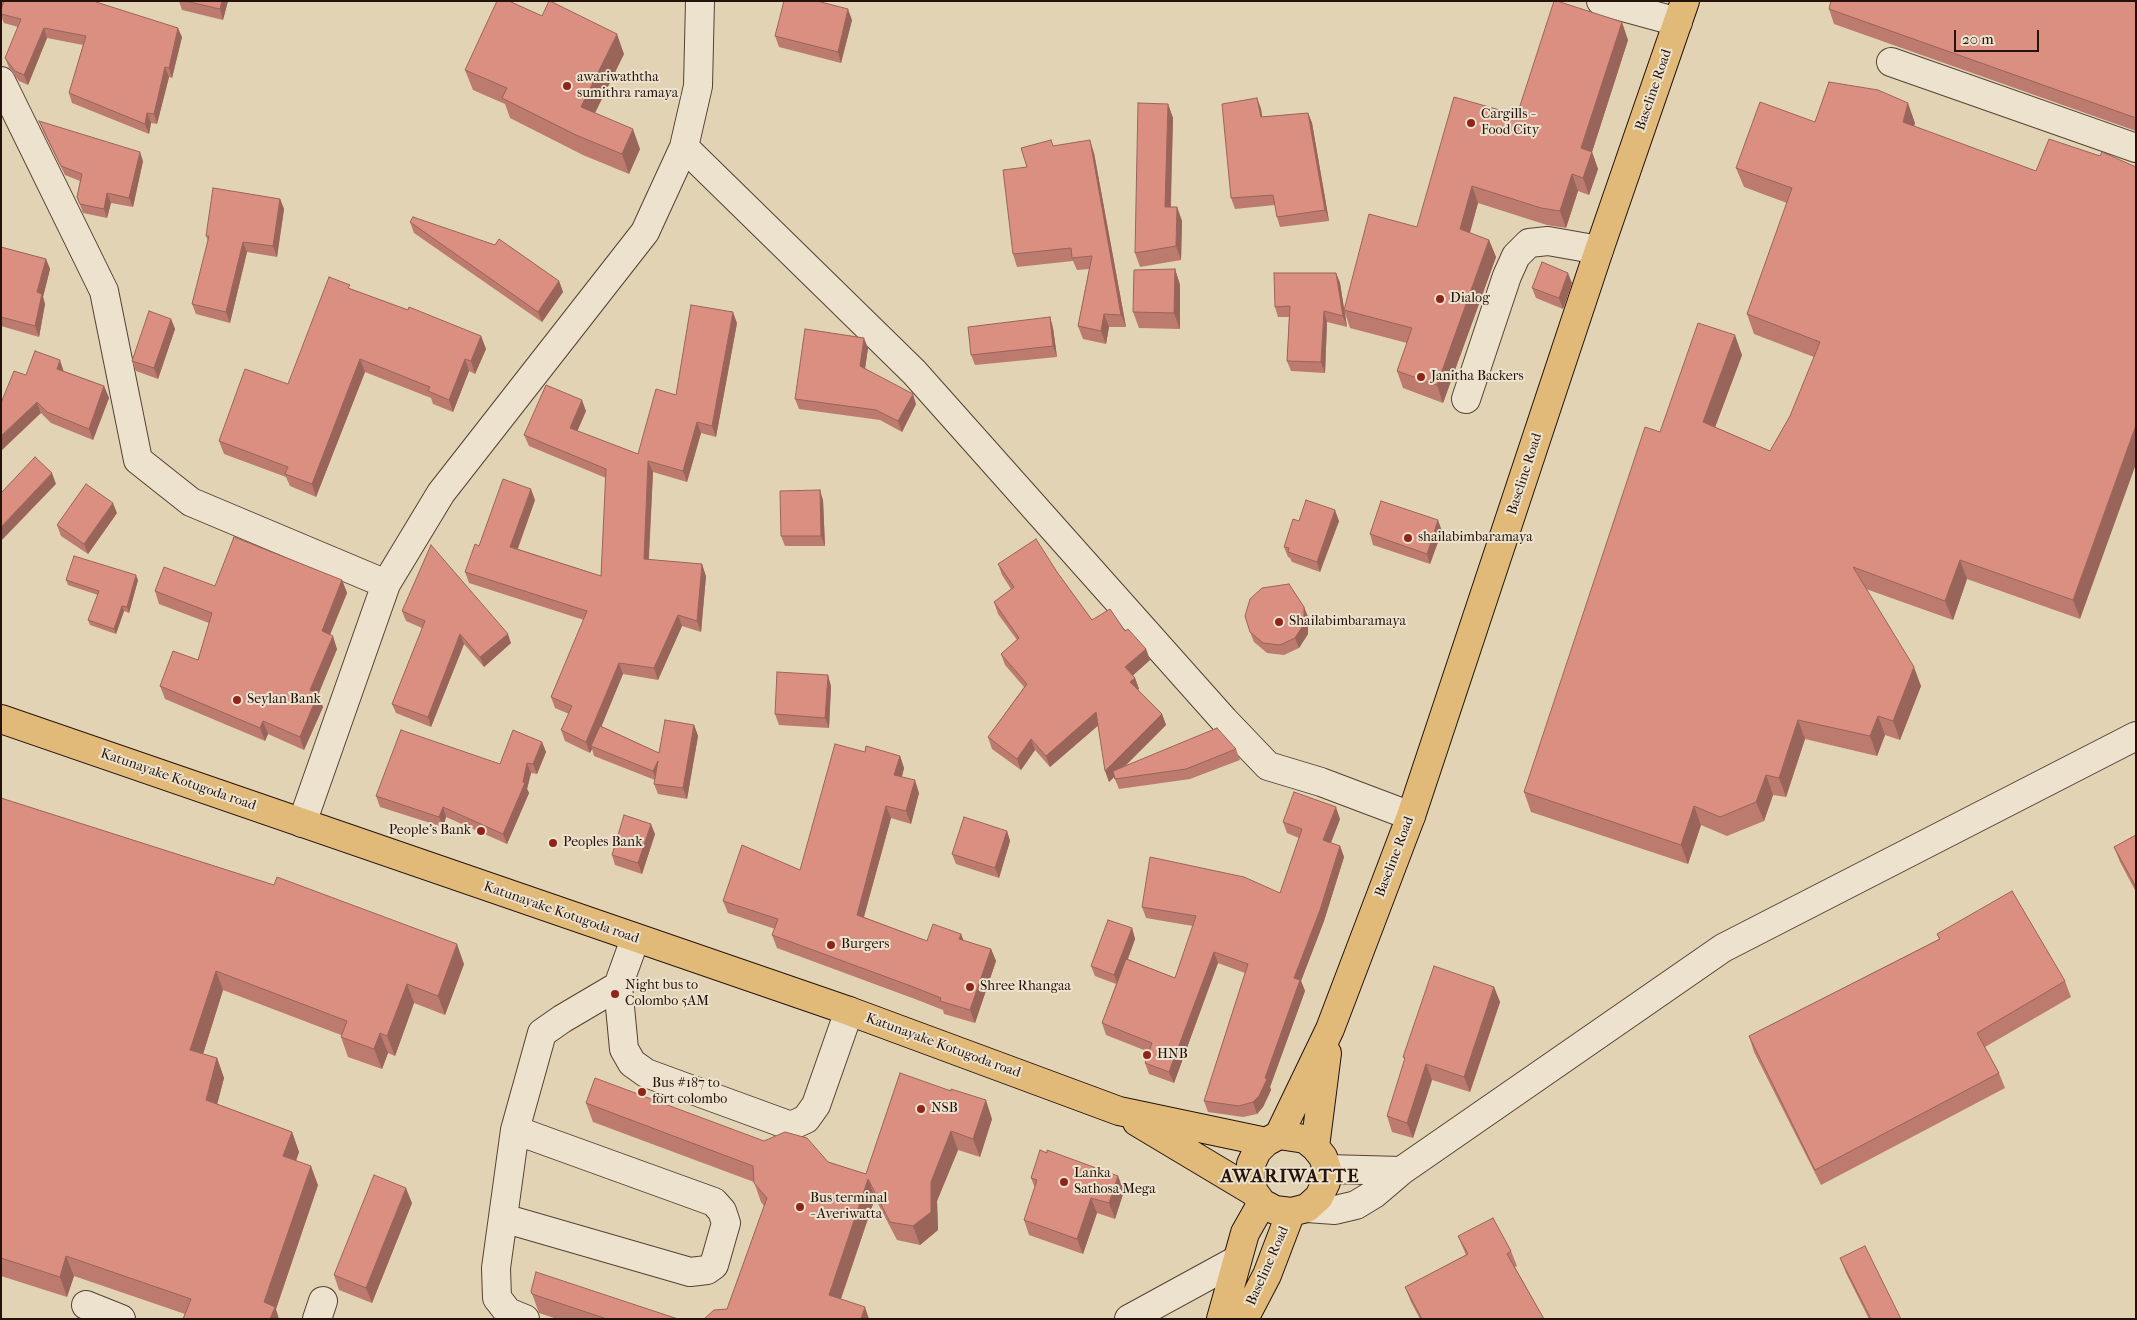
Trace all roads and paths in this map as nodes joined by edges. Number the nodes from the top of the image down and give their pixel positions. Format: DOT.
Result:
graph roads {
  1 [pos="700,1"];
  2 [pos="1601,1"];
  3 [pos="1682,11"];
  4 [pos="1891,62"];
  5 [pos="1,81"];
  6 [pos="684,147"];
  7 [pos="2136,148"];
  8 [pos="1599,250"];
  9 [pos="1466,399"];
  10 [pos="386,584"];
  11 [pos="1,719"];
  12 [pos="2136,736"];
  13 [pos="1411,816"];
  14 [pos="302,823"];
  15 [pos="635,939"];
  16 [pos="618,986"];
  17 [pos="849,1011"];
  18 [pos="1330,1029"];
  19 [pos="1119,1111"];
  20 [pos="515,1130"];
  21 [pos="1273,1138"];
  22 [pos="1321,1158"];
  23 [pos="1401,1171"];
  24 [pos="1258,1197"];
  25 [pos="1299,1210"];
  26 [pos="503,1218"];
  27 [pos="1238,1260"];
  28 [pos="86,1305"];
  29 [pos="121,1319"];
  30 [pos="525,1319"];
  31 [pos="1129,1319"];
  32 [pos="1221,1319"];
  33 [pos="1244,1319"];
  1 -- 6 [label="street"];
  2 -- 3 [label="street"];
  3 -- 8 [label="main road, Baseline Road"];
  4 -- 7 [label="street"];
  5 -- 10 [label="street"];
  6 -- 10 [label="street"];
  6 -- 13 [label="street"];
  8 -- 9 [label="street"];
  8 -- 13 [label="main road, Baseline Road"];
  10 -- 14 [label="street"];
  11 -- 14 [label="main road, Katunayake Kotugoda road"];
  12 -- 23 [label="street"];
  13 -- 18 [label="main road, Baseline Road"];
  14 -- 15 [label="main road, Katunayake Kotugoda road"];
  15 -- 16 [label="street"];
  15 -- 17 [label="main road, Katunayake Kotugoda road"];
  16 -- 17 [label="street"];
  16 -- 20 [label="street"];
  17 -- 19 [label="main road, Katunayake Kotugoda road"];
  18 -- 21 [label="main road, Baseline Road"];
  18 -- 22 [label="main road, Baseline Road"];
  19 -- 21 [label="main road, Katunayake Kotugoda road"];
  19 -- 24 [label="main road, Katunayake Kotugoda road"];
  20 -- 26 [label="street"];
  20 -- 26 [label="street"];
  21 -- 22 [label="main road"];
  21 -- 24 [label="main road"];
  22 -- 23 [label="street"];
  22 -- 25 [label="main road"];
  23 -- 25 [label="street"];
  24 -- 25 [label="main road"];
  24 -- 27 [label="main road, Baseline Road"];
  25 -- 33 [label="main road, Baseline Road"];
  26 -- 30 [label="street"];
  27 -- 31 [label="street"];
  27 -- 32 [label="main road, Baseline Road"];
  28 -- 29 [label="street"];
}
